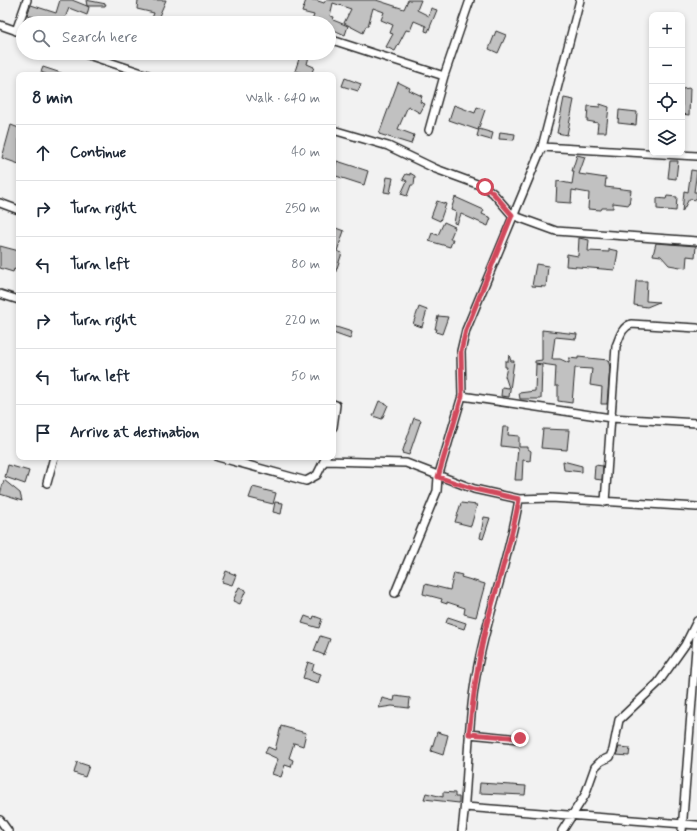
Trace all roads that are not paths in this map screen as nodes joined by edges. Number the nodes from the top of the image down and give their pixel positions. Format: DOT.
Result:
graph roads {
  1 [pos="27,0"];
  2 [pos="470,0"];
  3 [pos="580,0"];
  4 [pos="24,16"];
  5 [pos="0,25"];
  6 [pos="16,31"];
  7 [pos="336,41"];
  8 [pos="103,60"];
  9 [pos="139,72"];
  10 [pos="444,76"];
  11 [pos="430,130"];
  12 [pos="336,131"];
  13 [pos="542,147"];
  14 [pos="697,156"];
  15 [pos="0,203"];
  16 [pos="16,209"];
  17 [pos="512,215"];
  18 [pos="697,241"];
  19 [pos="0,294"];
  20 [pos="16,299"];
  21 [pos="697,328"];
  22 [pos="462,396"];
  23 [pos="611,418"];
  24 [pos="697,423"];
  25 [pos="53,460"];
  26 [pos="229,460"];
  27 [pos="325,460"];
  28 [pos="336,460"];
  29 [pos="438,477"];
  30 [pos="47,483"];
  31 [pos="519,499"];
  32 [pos="605,502"];
  33 [pos="697,506"];
  34 [pos="395,593"];
  35 [pos="697,621"];
  36 [pos="697,635"];
  37 [pos="469,734"];
  38 [pos="520,738"];
  39 [pos="465,807"];
  40 [pos="572,815"];
  41 [pos="0,820"];
  42 [pos="697,825"];
  43 [pos="682,827"];
  44 [pos="8,831"];
  45 [pos="462,831"];
  46 [pos="562,831"];
  1 -- 4 [label="street"];
  2 -- 10 [label="street"];
  3 -- 13 [label="street"];
  5 -- 6 [label="street"];
  7 -- 10 [label="street"];
  8 -- 9 [label="street"];
  10 -- 11 [label="street"];
  12 -- 17 [label="street"];
  13 -- 14 [label="street"];
  13 -- 17 [label="street"];
  15 -- 16 [label="street"];
  17 -- 18 [label="street"];
  17 -- 22 [label="street"];
  19 -- 20 [label="street"];
  21 -- 23 [label="street"];
  22 -- 23 [label="street"];
  22 -- 29 [label="street"];
  23 -- 24 [label="street"];
  23 -- 32 [label="street"];
  25 -- 30 [label="street"];
  26 -- 27 [label="street"];
  28 -- 29 [label="street"];
  29 -- 31 [label="street"];
  29 -- 34 [label="street"];
  31 -- 32 [label="street"];
  31 -- 37 [label="street"];
  32 -- 33 [label="street"];
  35 -- 40 [label="street"];
  36 -- 43 [label="street"];
  37 -- 38 [label="street"];
  37 -- 39 [label="street"];
  39 -- 40 [label="street"];
  39 -- 45 [label="street"];
  40 -- 43 [label="street"];
  40 -- 46 [label="street"];
  41 -- 44 [label="street"];
  42 -- 43 [label="street"];
}
